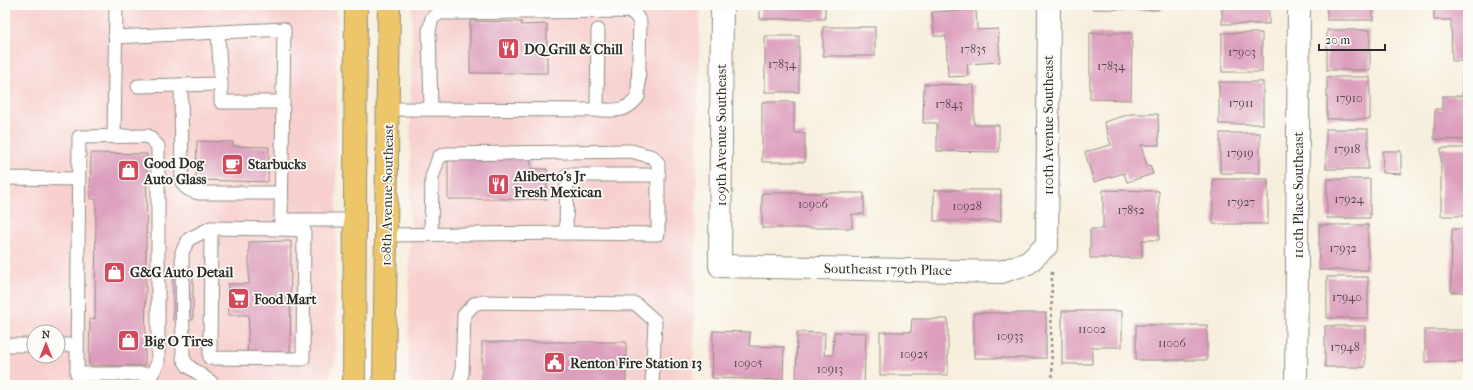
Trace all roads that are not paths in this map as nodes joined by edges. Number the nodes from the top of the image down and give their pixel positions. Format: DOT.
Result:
graph roads {
  1 [pos="116,5"];
  2 [pos="356,5"];
  3 [pos="389,5"];
  4 [pos="722,5"];
  5 [pos="1049,5"];
  6 [pos="1299,5"];
  7 [pos="598,30"];
  8 [pos="218,32"];
  9 [pos="115,37"];
  10 [pos="220,84"];
  11 [pos="181,85"];
  12 [pos="138,86"];
  13 [pos="283,102"];
  14 [pos="388,108"];
  15 [pos="432,109"];
  16 [pos="597,110"];
  17 [pos="114,137"];
  18 [pos="659,175"];
  19 [pos="5,178"];
  20 [pos="79,179"];
  21 [pos="281,193"];
  22 [pos="355,220"];
  23 [pos="281,225"];
  24 [pos="211,228"];
  25 [pos="566,233"];
  26 [pos="432,234"];
  27 [pos="386,235"];
  28 [pos="1047,245"];
  29 [pos="720,266"];
  30 [pos="5,344"];
  31 [pos="26,345"];
  32 [pos="66,345"];
  33 [pos="77,345"];
  34 [pos="210,358"];
  35 [pos="211,384"];
  36 [pos="354,385"];
  37 [pos="384,385"];
  38 [pos="458,385"];
  39 [pos="652,385"];
  40 [pos="1296,385"];
  1 -- 9 [label="lane"];
  2 -- 22 [label="main road"];
  3 -- 14 [label="main road, 108th Avenue Southeast"];
  4 -- 29 [label="street, 109th Avenue Southeast"];
  5 -- 28 [label="street, 110th Avenue Southeast"];
  6 -- 40 [label="street, 110th Place Southeast"];
  7 -- 16 [label="lane"];
  8 -- 9 [label="lane"];
  8 -- 10 [label="lane"];
  8 -- 13 [label="lane"];
  9 -- 17 [label="lane"];
  10 -- 11 [label="lane"];
  10 -- 13 [label="lane"];
  11 -- 12 [label="lane"];
  11 -- 21 [label="lane"];
  13 -- 21 [label="lane"];
  14 -- 15 [label="lane"];
  14 -- 27 [label="main road, 108th Avenue Southeast"];
  15 -- 16 [label="lane"];
  15 -- 16 [label="lane"];
  17 -- 20 [label="lane"];
  17 -- 33 [label="lane"];
  18 -- 25 [label="lane"];
  18 -- 25 [label="lane"];
  18 -- 26 [label="lane"];
  19 -- 20 [label="lane"];
  20 -- 33 [label="lane"];
  21 -- 23 [label="lane"];
  22 -- 23 [label="lane"];
  22 -- 36 [label="main road"];
  23 -- 24 [label="lane"];
  23 -- 34 [label="lane"];
  24 -- 34 [label="lane"];
  24 -- 35 [label="lane"];
  25 -- 26 [label="lane"];
  26 -- 27 [label="lane"];
  27 -- 37 [label="main road, 108th Avenue Southeast"];
  28 -- 29 [label="street, Southeast 179th Place"];
  30 -- 31 [label="lane"];
  32 -- 33 [label="lane"];
  34 -- 35 [label="lane"];
  38 -- 39 [label="lane"];
}
